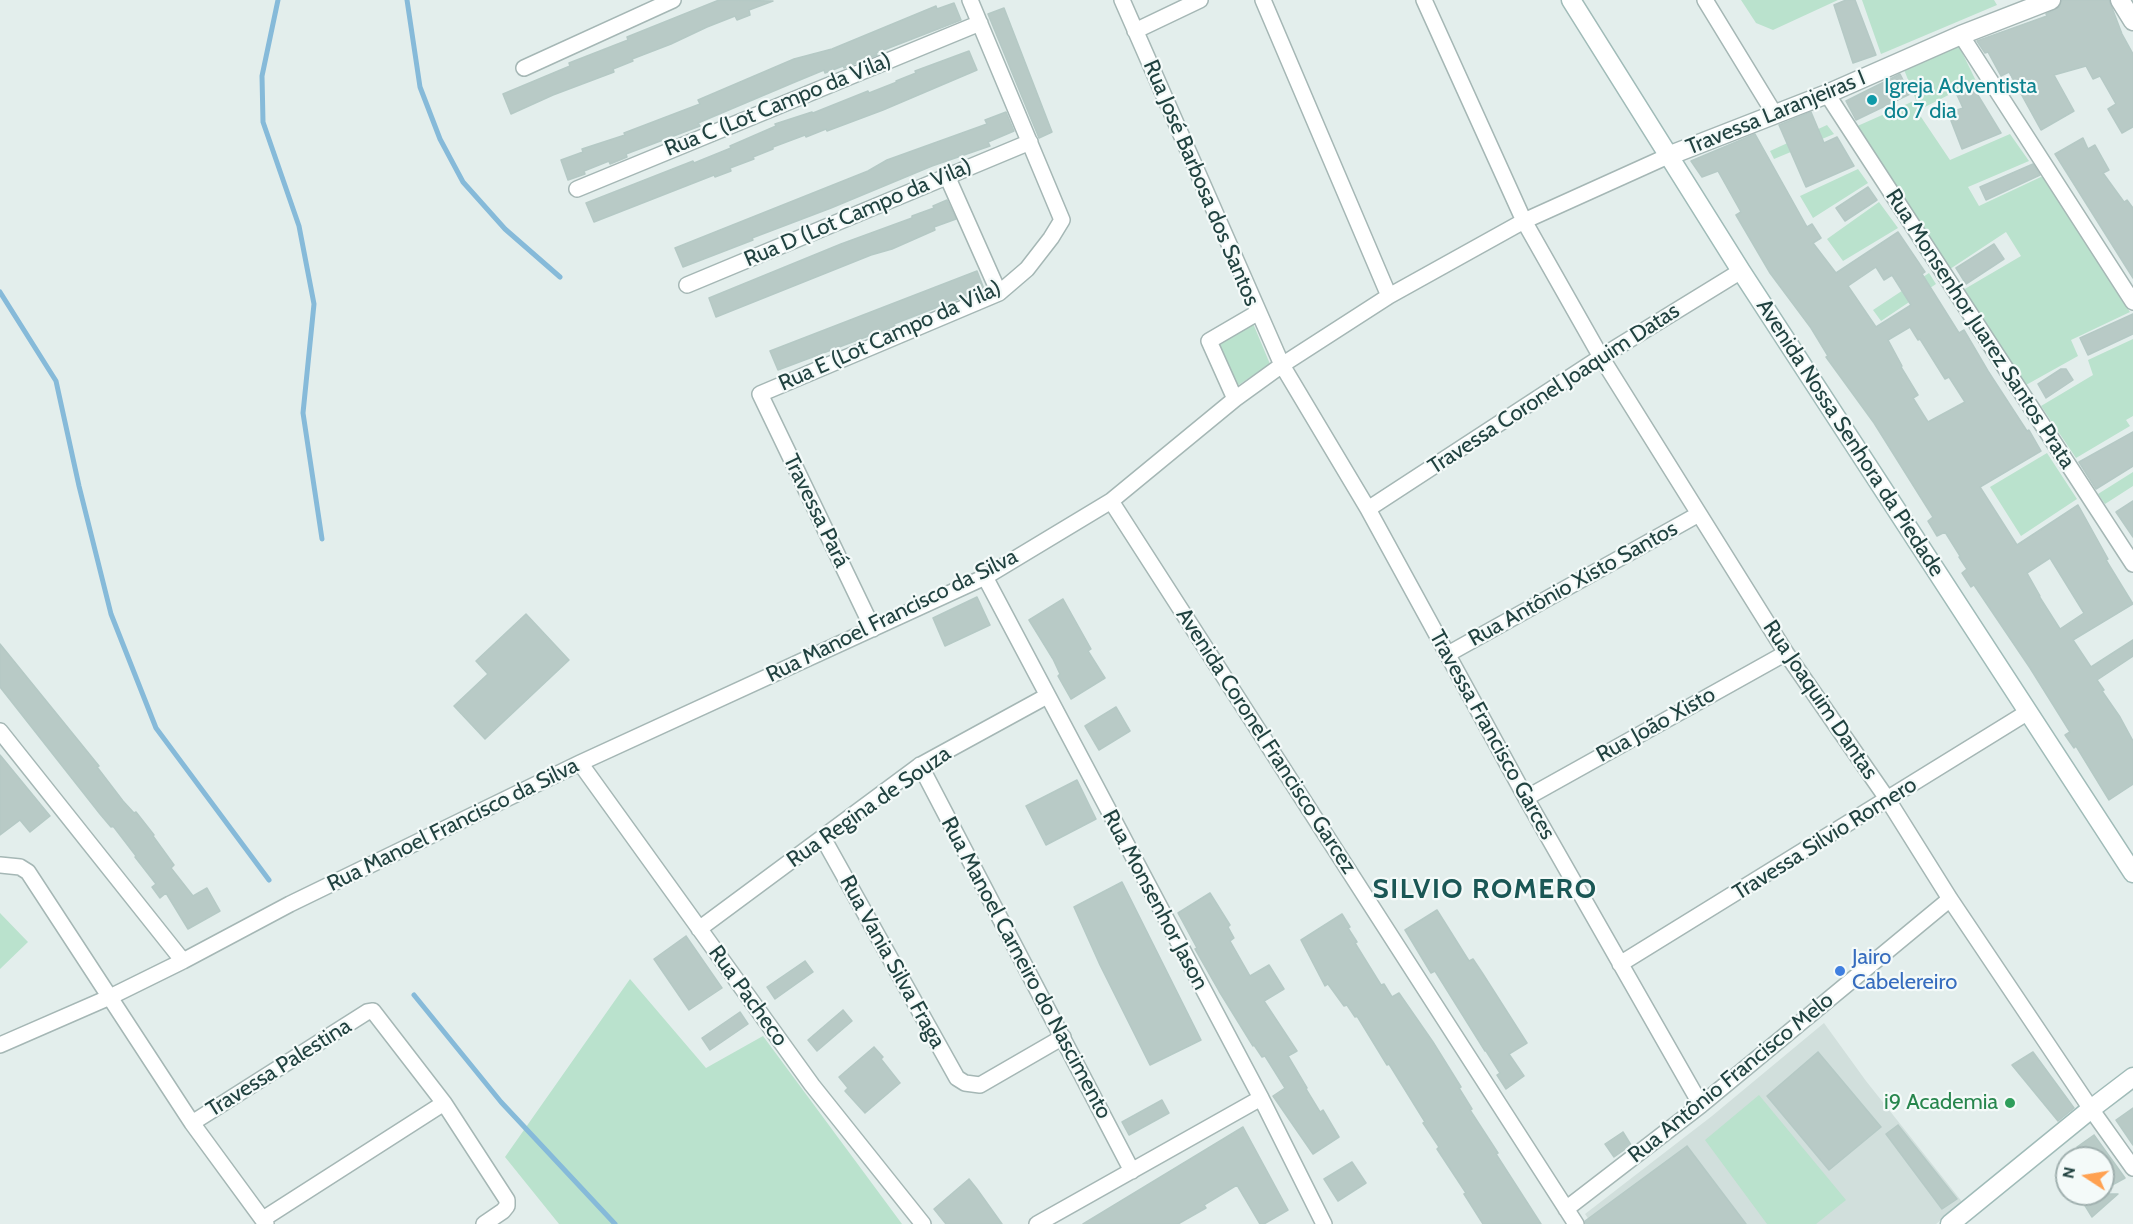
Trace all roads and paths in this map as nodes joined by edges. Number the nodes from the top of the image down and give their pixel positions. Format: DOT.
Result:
graph roads {
  1 [pos="673,0"];
  2 [pos="1122,0"];
  3 [pos="1200,0"];
  4 [pos="1263,0"];
  5 [pos="1424,0"];
  6 [pos="1571,0"];
  7 [pos="1705,0"];
  8 [pos="2051,0"];
  9 [pos="2120,0"];
  10 [pos="976,2"];
  11 [pos="2133,21"];
  12 [pos="980,23"];
  13 [pos="1136,31"];
  14 [pos="1961,35"];
  15 [pos="524,68"];
  16 [pos="1827,94"];
  17 [pos="1774,113"];
  18 [pos="1030,142"];
  19 [pos="1668,156"];
  20 [pos="946,176"];
  21 [pos="577,189"];
  22 [pos="1524,221"];
  23 [pos="1741,271"];
  24 [pos="687,285"];
  25 [pos="999,293"];
  26 [pos="1389,296"];
  27 [pos="2133,302"];
  28 [pos="1257,313"];
  29 [pos="1601,357"];
  30 [pos="1281,365"];
  31 [pos="760,394"];
  32 [pos="1235,399"];
  33 [pos="1111,501"];
  34 [pos="1368,509"];
  35 [pos="1699,514"];
  36 [pos="2133,564"];
  37 [pos="985,577"];
  38 [pos="873,629"];
  39 [pos="1786,652"];
  40 [pos="1448,654"];
  41 [pos="1047,696"];
  42 [pos="2028,712"];
  43 [pos="0,731"];
  44 [pos="580,763"];
  45 [pos="921,765"];
  46 [pos="1526,798"];
  47 [pos="1888,800"];
  48 [pos="823,838"];
  49 [pos="0,865"];
  50 [pos="2133,873"];
  51 [pos="1950,899"];
  52 [pos="699,929"];
  53 [pos="183,961"];
  54 [pos="1620,964"];
  55 [pos="110,997"];
  56 [pos="1063,1037"];
  57 [pos="0,1045"];
  58 [pos="2133,1077"];
  59 [pos="1261,1098"];
  60 [pos="444,1103"];
  61 [pos="1701,1105"];
  62 [pos="2091,1108"];
  63 [pos="192,1123"];
  64 [pos="2133,1168"];
  65 [pos="1132,1171"];
  66 [pos="1566,1209"];
  67 [pos="265,1222"];
  68 [pos="484,1224"];
  69 [pos="923,1224"];
  70 [pos="1037,1224"];
  71 [pos="1324,1224"];
  72 [pos="1576,1224"];
  73 [pos="1950,1224"];
  1 -- 15 [label="street"];
  2 -- 13 [label="street, Rua José Barbosa dos Santos"];
  3 -- 13 [label="street"];
  4 -- 26 [label="street"];
  5 -- 22 [label="street, Rua Joaquim Dantas"];
  6 -- 19 [label="main road, Avenida Nossa Senhora da Piedade"];
  7 -- 17 [label="street"];
  8 -- 14 [label="main road, Travessa Laranjeiras I"];
  9 -- 11 [label="main road"];
  10 -- 12 [label="street"];
  12 -- 18 [label="street"];
  12 -- 21 [label="street, Rua C (Lot Campo da Vila)"];
  13 -- 28 [label="street, Rua José Barbosa dos Santos"];
  14 -- 16 [label="main road, Travessa Laranjeiras I"];
  14 -- 27 [label="street"];
  16 -- 17 [label="main road, Travessa Laranjeiras I"];
  16 -- 36 [label="street, Rua Monsenhor Juarez Santos Prata"];
  17 -- 19 [label="main road, Travessa Laranjeiras I"];
  18 -- 20 [label="street, Rua D (Lot Campo da Vila)"];
  18 -- 25 [label="street, Rua E (Lot Campo da Vila)"];
  19 -- 22 [label="street, Rua Manoel Francisco da Silva"];
  19 -- 23 [label="main road, Avenida Nossa Senhora da Piedade"];
  20 -- 24 [label="street, Rua D (Lot Campo da Vila)"];
  20 -- 25 [label="street"];
  22 -- 26 [label="street, Rua Manoel Francisco da Silva"];
  22 -- 29 [label="street, Rua Joaquim Dantas"];
  23 -- 29 [label="street, Travessa Coronel Joaquim Datas"];
  23 -- 42 [label="main road, Avenida Nossa Senhora da Piedade"];
  25 -- 31 [label="street, Rua E (Lot Campo da Vila)"];
  26 -- 30 [label="street, Rua Manoel Francisco da Silva"];
  28 -- 30 [label="street, Rua José Barbosa dos Santos"];
  28 -- 32 [label="street"];
  29 -- 34 [label="street, Travessa Coronel Joaquim Datas"];
  29 -- 35 [label="street, Rua Joaquim Dantas"];
  30 -- 32 [label="street, Rua Manoel Francisco da Silva"];
  30 -- 34 [label="street, Travessa Francisco Garces"];
  31 -- 38 [label="street, Travessa Pará"];
  32 -- 33 [label="street, Rua Manoel Francisco da Silva"];
  33 -- 37 [label="street, Rua Manoel Francisco da Silva"];
  33 -- 66 [label="street, Avenida Coronel Francisco Garcez"];
  34 -- 40 [label="street, Travessa Francisco Garces"];
  35 -- 39 [label="street, Rua Joaquim Dantas"];
  35 -- 40 [label="street, Rua Antônio Xisto Santos"];
  37 -- 38 [label="street, Rua Manoel Francisco da Silva"];
  37 -- 41 [label="street, Rua Monsenhor Jason"];
  38 -- 44 [label="street, Rua Manoel Francisco da Silva"];
  39 -- 46 [label="street, Rua João Xisto"];
  39 -- 47 [label="street, Rua Joaquim Dantas"];
  40 -- 46 [label="street, Travessa Francisco Garces"];
  41 -- 45 [label="street, Rua Regina de Souza"];
  41 -- 59 [label="street, Rua Monsenhor Jason"];
  42 -- 47 [label="street, Travessa Silvio Romero"];
  42 -- 50 [label="main road, Avenida Nossa Senhora da Piedade"];
  43 -- 53 [label="street"];
  44 -- 52 [label="street, Rua Pacheco"];
  44 -- 53 [label="street, Rua Manoel Francisco da Silva"];
  45 -- 48 [label="street, Rua Regina de Souza"];
  45 -- 56 [label="street, Rua Manoel Carneiro do Nascimento"];
  46 -- 54 [label="street, Travessa Francisco Garces"];
  47 -- 51 [label="street, Rua Joaquim Dantas"];
  47 -- 54 [label="street, Travessa Silvio Romero"];
  48 -- 52 [label="street, Rua Regina de Souza"];
  48 -- 56 [label="street, Rua Vania Silva Fraga"];
  49 -- 55 [label="street"];
  51 -- 61 [label="street, Rua Antônio Francisco Melo"];
  51 -- 62 [label="street, Rua Joaquim Dantas"];
  52 -- 69 [label="street, Rua Pacheco"];
  53 -- 55 [label="street, Rua Manoel Francisco da Silva"];
  54 -- 61 [label="street, Travessa Francisco Garces"];
  55 -- 57 [label="street, Rua Manoel Francisco da Silva"];
  55 -- 63 [label="street"];
  56 -- 65 [label="street, Rua Manoel Carneiro do Nascimento"];
  58 -- 62 [label="main road"];
  59 -- 65 [label="street"];
  59 -- 71 [label="street, Rua Monsenhor Jason"];
  60 -- 63 [label="street, Travessa Palestina"];
  60 -- 67 [label="street"];
  60 -- 68 [label="street"];
  61 -- 66 [label="street, Rua Antônio Francisco Melo"];
  62 -- 64 [label="street, Rua Joaquim Dantas"];
  62 -- 73 [label="main road"];
  63 -- 67 [label="street"];
  65 -- 70 [label="street"];
  66 -- 72 [label="street, Avenida Coronel Francisco Garcez"];
}
